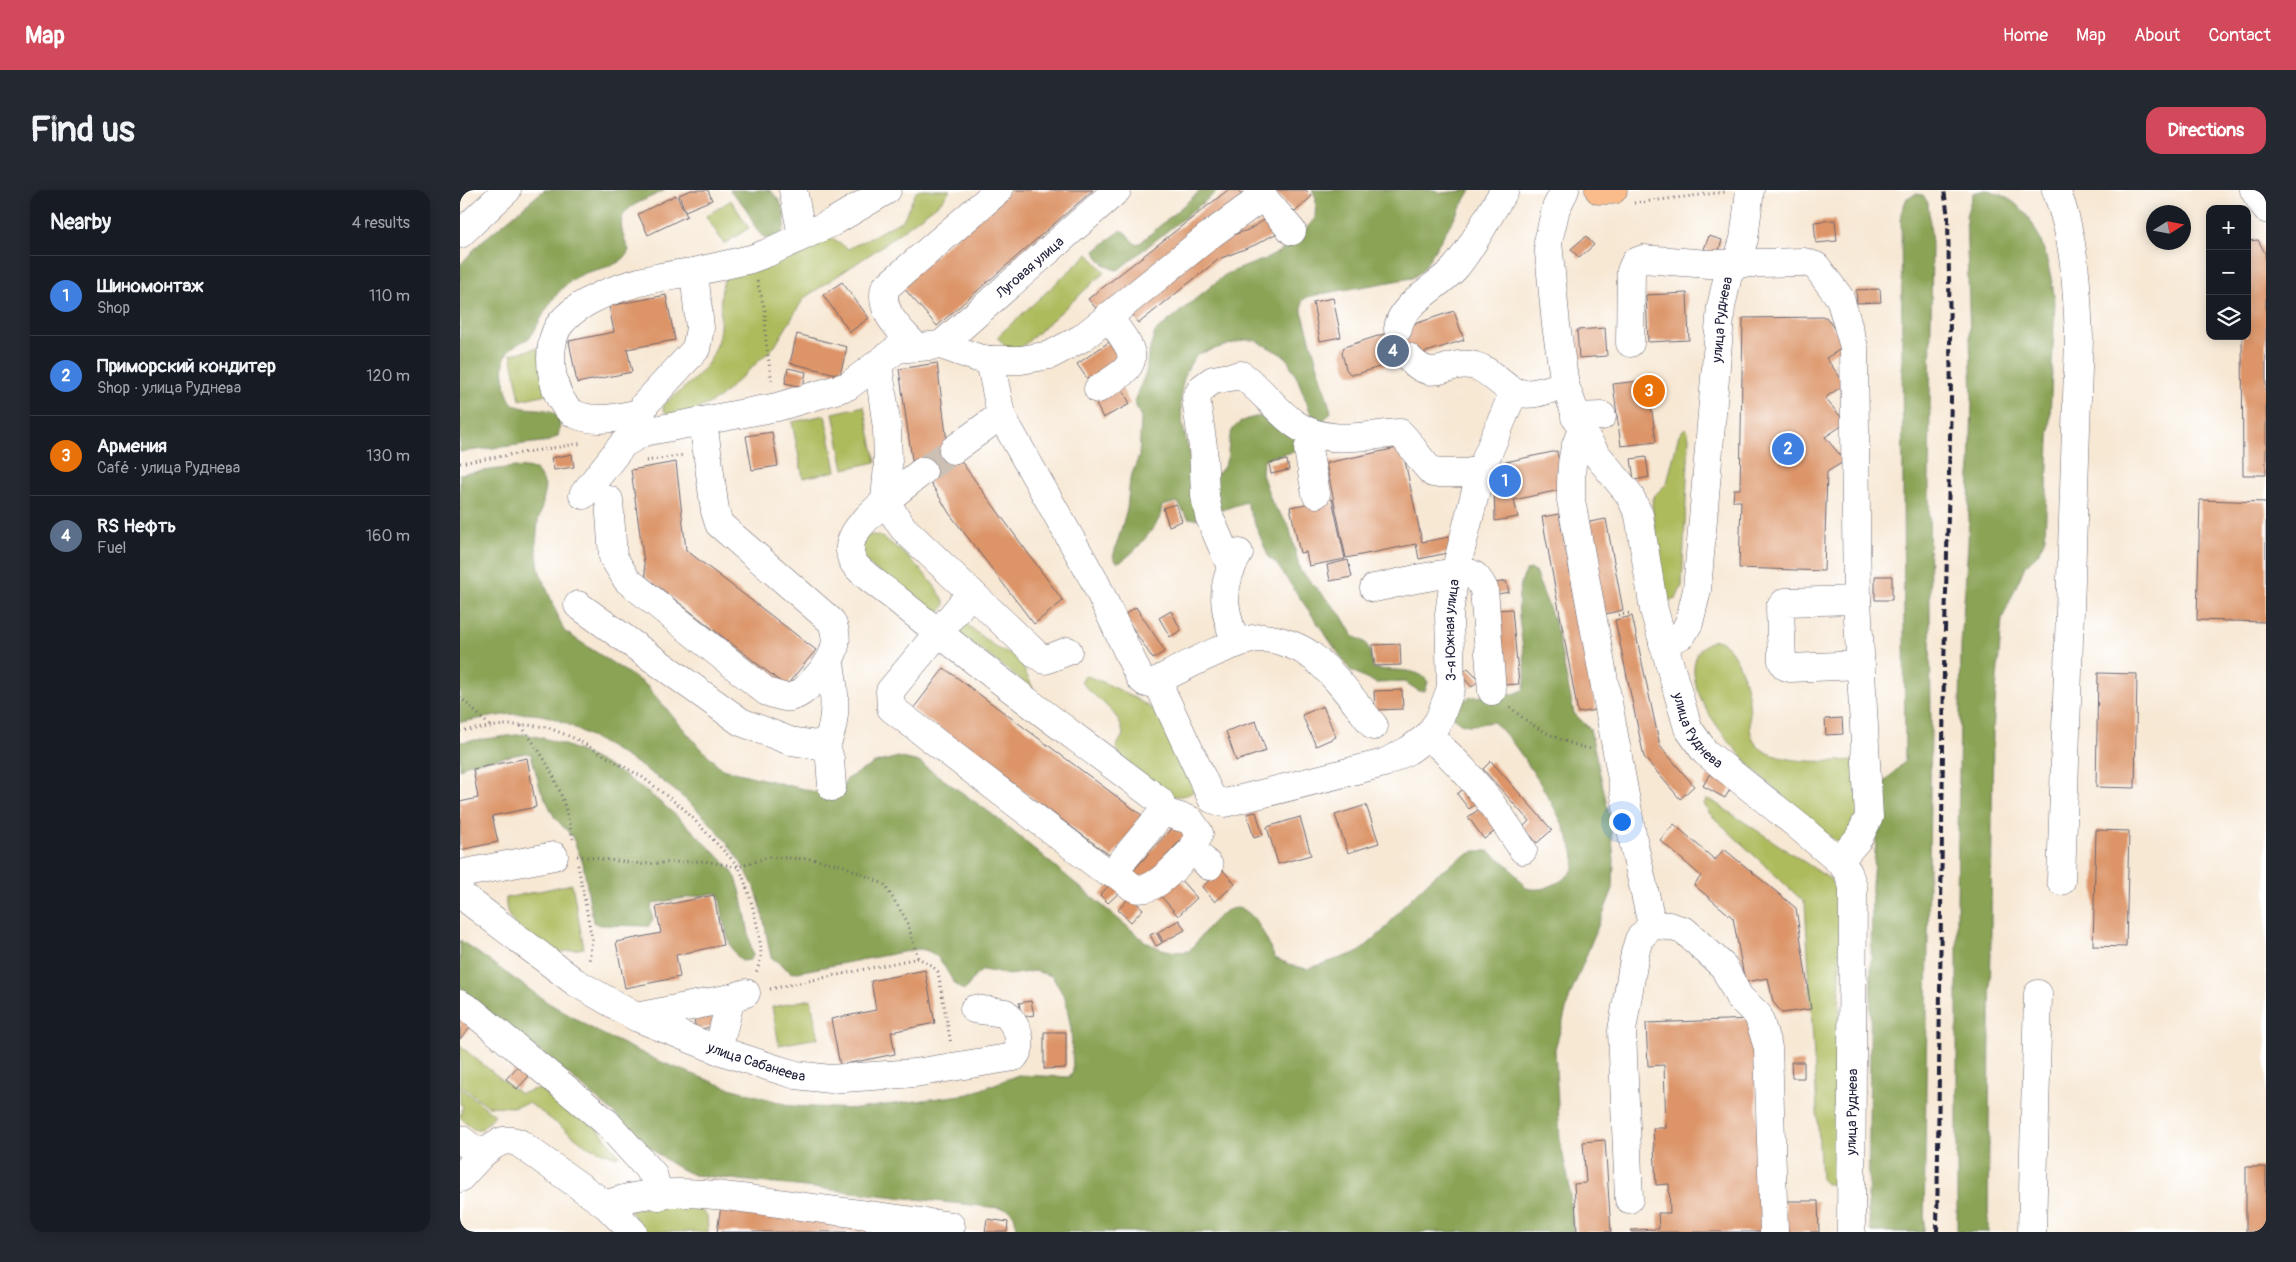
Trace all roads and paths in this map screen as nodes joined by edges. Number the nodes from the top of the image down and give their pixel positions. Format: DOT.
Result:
graph roads {
  1 [pos="506,190"];
  2 [pos="793,190"];
  3 [pos="887,190"];
  4 [pos="999,190"];
  5 [pos="1117,190"];
  6 [pos="1505,190"];
  7 [pos="1565,190"];
  8 [pos="1598,190"];
  9 [pos="2056,190"];
  10 [pos="2254,190"];
  11 [pos="1742,191"];
  12 [pos="1259,193"];
  13 [pos="1617,195"];
  14 [pos="2266,208"];
  15 [pos="1292,231"];
  16 [pos="460,234"];
  17 [pos="802,235"];
  18 [pos="751,259"];
  19 [pos="1737,262"];
  20 [pos="694,272"];
  21 [pos="1108,316"];
  22 [pos="1398,329"];
  23 [pos="1630,343"];
  24 [pos="928,345"];
  25 [pos="1408,357"];
  26 [pos="990,360"];
  27 [pos="878,363"];
  28 [pos="1565,385"];
  29 [pos="1098,388"];
  30 [pos="1514,391"];
  31 [pos="777,406"];
  32 [pos="1001,415"];
  33 [pos="703,421"];
  34 [pos="1586,421"];
  35 [pos="642,423"];
  36 [pos="1315,434"];
  37 [pos="588,442"];
  38 [pos="953,450"];
  39 [pos="707,451"];
  40 [pos="638,462"];
  41 [pos="460,463"];
  42 [pos="1481,470"];
  43 [pos="923,471"];
  44 [pos="1316,494"];
  45 [pos="884,501"];
  46 [pos="1454,573"];
  47 [pos="1374,588"];
  48 [pos="971,593"];
  49 [pos="1857,600"];
  50 [pos="578,605"];
  51 [pos="1654,610"];
  52 [pos="1592,620"];
  53 [pos="938,633"];
  54 [pos="1663,643"];
  55 [pos="1236,644"];
  56 [pos="1068,651"];
  57 [pos="830,663"];
  58 [pos="1861,665"];
  59 [pos="1157,681"];
  60 [pos="1492,691"];
  61 [pos="460,697"];
  62 [pos="521,725"];
  63 [pos="1374,726"];
  64 [pos="491,727"];
  65 [pos="460,731"];
  66 [pos="1428,736"];
  67 [pos="824,742"];
  68 [pos="1617,754"];
  69 [pos="832,787"];
  70 [pos="1163,812"];
  71 [pos="1523,850"];
  72 [pos="565,856"];
  73 [pos="1839,861"];
  74 [pos="739,867"];
  75 [pos="1114,872"];
  76 [pos="460,874"];
  77 [pos="2060,881"];
  78 [pos="460,894"];
  79 [pos="1652,926"];
  80 [pos="761,955"];
  81 [pos="918,958"];
  82 [pos="575,982"];
  83 [pos="2038,994"];
  84 [pos="749,996"];
  85 [pos="460,1004"];
  86 [pos="974,1009"];
  87 [pos="636,1017"];
  88 [pos="718,1050"];
  89 [pos="955,1066"];
  90 [pos="470,1147"];
  91 [pos="460,1178"];
  92 [pos="659,1196"];
  93 [pos="1629,1199"];
  94 [pos="606,1205"];
  95 [pos="951,1226"];
  96 [pos="633,1232"];
  97 [pos="1774,1232"];
  98 [pos="1851,1232"];
  99 [pos="2032,1232"];
  1 -- 16 [label="street"];
  2 -- 17 [label="street"];
  3 -- 17 [label="street"];
  4 -- 24 [label="street"];
  5 -- 24 [label="street, Луговая улица"];
  6 -- 22 [label="street"];
  7 -- 28 [label="street"];
  8 -- 13 [label="main road"];
  9 -- 77 [label="street"];
  10 -- 14 [label="street"];
  11 -- 13 [label="path"];
  11 -- 19 [label="street, улица Руднева"];
  12 -- 15 [label="street"];
  12 -- 21 [label="street"];
  17 -- 18 [label="street"];
  18 -- 20 [label="street"];
  18 -- 31 [label="path"];
  19 -- 23 [label="street"];
  19 -- 49 [label="street"];
  19 -- 54 [label="street, улица Руднева"];
  20 -- 35 [label="street"];
  20 -- 35 [label="street"];
  21 -- 26 [label="street"];
  21 -- 29 [label="street"];
  24 -- 26 [label="street"];
  24 -- 27 [label="street"];
  25 -- 30 [label="street"];
  26 -- 32 [label="street"];
  27 -- 31 [label="street"];
  27 -- 45 [label="street"];
  28 -- 30 [label="street"];
  28 -- 34 [label="street"];
  30 -- 42 [label="street, 3-я Южная улица"];
  31 -- 33 [label="street"];
  32 -- 38 [label="street"];
  32 -- 59 [label="street"];
  33 -- 35 [label="street"];
  33 -- 39 [label="street"];
  34 -- 51 [label="street"];
  34 -- 52 [label="street"];
  35 -- 57 [label="street"];
  36 -- 42 [label="street"];
  36 -- 44 [label="street"];
  36 -- 55 [label="street"];
  37 -- 41 [label="path"];
  39 -- 40 [label="path"];
  39 -- 57 [label="street"];
  42 -- 46 [label="street, 3-я Южная улица"];
  43 -- 45 [label="street"];
  45 -- 48 [label="street"];
  45 -- 53 [label="street"];
  46 -- 47 [label="street"];
  46 -- 60 [label="street"];
  46 -- 66 [label="street, 3-я Южная улица"];
  48 -- 53 [label="street"];
  48 -- 56 [label="street"];
  49 -- 58 [label="street"];
  49 -- 58 [label="street"];
  50 -- 67 [label="street"];
  51 -- 52 [label="path"];
  51 -- 54 [label="street"];
  52 -- 68 [label="street"];
  53 -- 70 [label="street"];
  53 -- 75 [label="street"];
  54 -- 73 [label="street, улица Руднева"];
  55 -- 59 [label="street"];
  55 -- 63 [label="street"];
  57 -- 67 [label="street"];
  58 -- 73 [label="street"];
  59 -- 66 [label="street, 3-я Южная улица"];
  60 -- 68 [label="path"];
  61 -- 64 [label="path"];
  62 -- 64 [label="path"];
  62 -- 72 [label="path"];
  62 -- 74 [label="path"];
  64 -- 65 [label="path"];
  66 -- 71 [label="street"];
  67 -- 69 [label="street"];
  68 -- 79 [label="street"];
  70 -- 75 [label="street"];
  70 -- 75 [label="street"];
  72 -- 74 [label="path"];
  72 -- 76 [label="street"];
  72 -- 82 [label="path"];
  73 -- 98 [label="street, улица Руднева"];
  74 -- 80 [label="path"];
  74 -- 81 [label="path"];
  78 -- 82 [label="street, улица Сабанеева"];
  79 -- 93 [label="street"];
  79 -- 97 [label="street"];
  81 -- 84 [label="path"];
  81 -- 89 [label="path"];
  82 -- 87 [label="street, улица Сабанеева"];
  83 -- 99 [label="street"];
  84 -- 87 [label="street"];
  84 -- 88 [label="street"];
  85 -- 92 [label="street"];
  86 -- 89 [label="street, улица Сабанеева"];
  87 -- 88 [label="street, улица Сабанеева"];
  88 -- 89 [label="street, улица Сабанеева"];
  90 -- 91 [label="street"];
  90 -- 94 [label="street"];
  92 -- 94 [label="street"];
  92 -- 95 [label="street"];
  94 -- 96 [label="street"];
}
